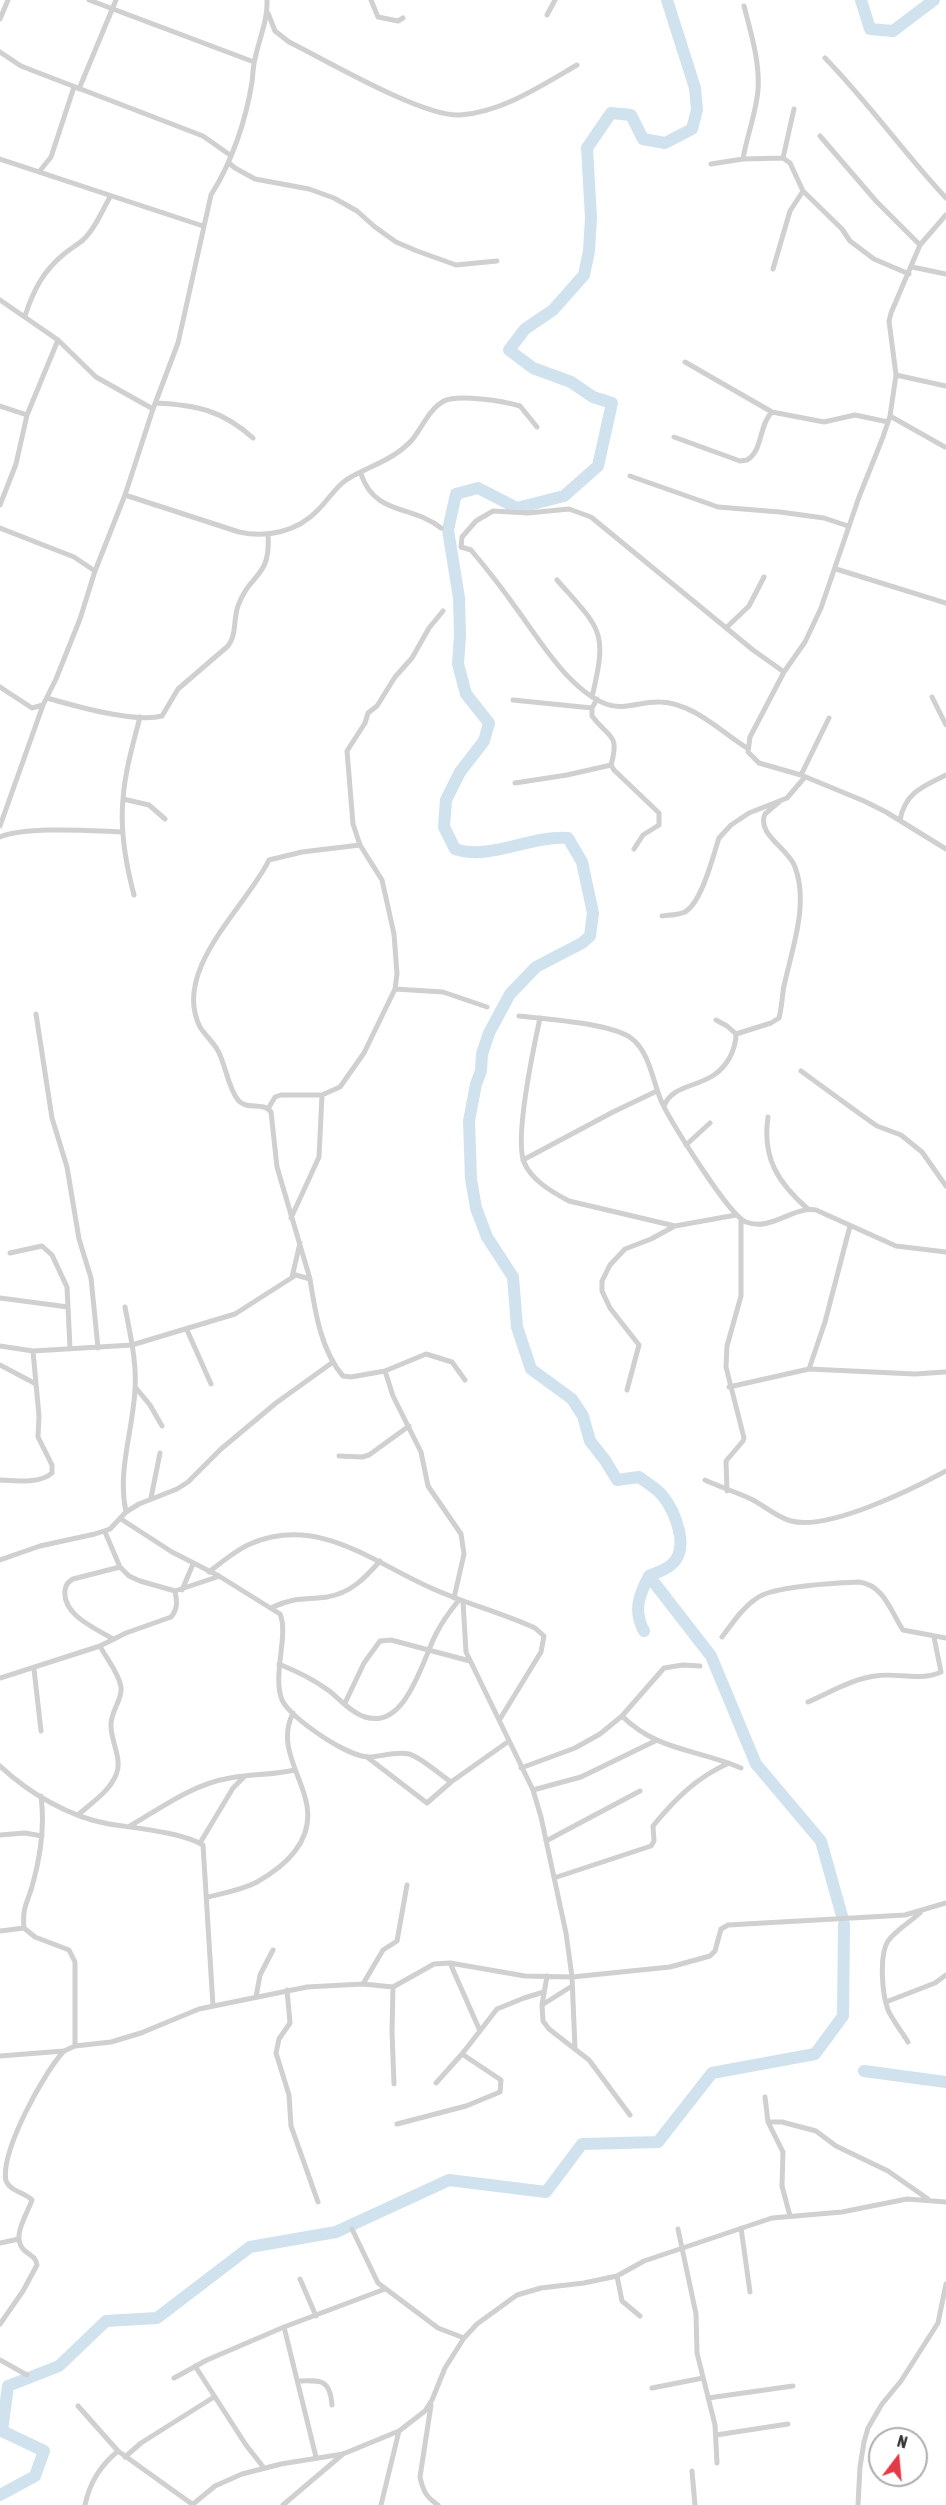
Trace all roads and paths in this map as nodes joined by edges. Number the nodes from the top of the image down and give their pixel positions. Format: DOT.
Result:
graph roads {
  1 [pos="8,0"];
  2 [pos="89,0"];
  3 [pos="116,0"];
  4 [pos="267,0"];
  5 [pos="371,0"];
  6 [pos="555,0"];
  7 [pos="744,6"];
  8 [pos="111,9"];
  9 [pos="268,12"];
  10 [pos="548,15"];
  11 [pos="403,18"];
  12 [pos="0,19"];
  13 [pos="0,52"];
  14 [pos="825,58"];
  15 [pos="254,62"];
  16 [pos="576,65"];
  17 [pos="76,88"];
  18 [pos="794,109"];
  19 [pos="820,136"];
  20 [pos="230,155"];
  21 [pos="783,158"];
  22 [pos="0,159"];
  23 [pos="743,159"];
  24 [pos="229,163"];
  25 [pos="711,164"];
  26 [pos="39,172"];
  27 [pos="803,191"];
  28 [pos="110,197"];
  29 [pos="946,198"];
  30 [pos="946,215"];
  31 [pos="203,226"];
  32 [pos="920,245"];
  33 [pos="497,261"];
  34 [pos="912,267"];
  35 [pos="773,269"];
  36 [pos="909,274"];
  37 [pos="946,274"];
  38 [pos="0,300"];
  39 [pos="26,316"];
  40 [pos="58,340"];
  41 [pos="685,362"];
  42 [pos="896,375"];
  43 [pos="946,386"];
  44 [pos="156,402"];
  45 [pos="0,406"];
  46 [pos="153,410"];
  47 [pos="772,412"];
  48 [pos="27,415"];
  49 [pos="889,419"];
  50 [pos="537,427"];
  51 [pos="253,438"];
  52 [pos="674,438"];
  53 [pos="945,447"];
  54 [pos="361,474"];
  55 [pos="630,476"];
  56 [pos="125,495"];
  57 [pos="0,505"];
  58 [pos="848,526"];
  59 [pos="0,528"];
  60 [pos="441,528"];
  61 [pos="268,534"];
  62 [pos="836,569"];
  63 [pos="95,571"];
  64 [pos="764,577"];
  65 [pos="557,580"];
  66 [pos="946,603"];
  67 [pos="443,611"];
  68 [pos="727,627"];
  69 [pos="784,672"];
  70 [pos="0,687"];
  71 [pos="932,697"];
  72 [pos="47,698"];
  73 [pos="594,698"];
  74 [pos="513,700"];
  75 [pos="43,705"];
  76 [pos="592,708"];
  77 [pos="140,717"];
  78 [pos="829,718"];
  79 [pos="946,725"];
  80 [pos="747,748"];
  81 [pos="611,765"];
  82 [pos="946,775"];
  83 [pos="803,776"];
  84 [pos="515,783"];
  85 [pos="123,799"];
  86 [pos="779,802"];
  87 [pos="165,819"];
  88 [pos="900,820"];
  89 [pos="1,822"];
  90 [pos="123,832"];
  91 [pos="0,837"];
  92 [pos="360,845"];
  93 [pos="634,849"];
  94 [pos="946,849"];
  95 [pos="134,895"];
  96 [pos="662,916"];
  97 [pos="395,989"];
  98 [pos="487,1006"];
  99 [pos="36,1014"];
  100 [pos="519,1016"];
  101 [pos="540,1018"];
  102 [pos="716,1020"];
  103 [pos="736,1034"];
  104 [pos="801,1071"];
  105 [pos="657,1091"];
  106 [pos="322,1095"];
  107 [pos="664,1106"];
  108 [pos="268,1109"];
  109 [pos="768,1117"];
  110 [pos="710,1123"];
  111 [pos="686,1144"];
  112 [pos="523,1160"];
  113 [pos="946,1186"];
  114 [pos="808,1209"];
  115 [pos="736,1215"];
  116 [pos="291,1218"];
  117 [pos="741,1220"];
  118 [pos="675,1226"];
  119 [pos="850,1226"];
  120 [pos="300,1241"];
  121 [pos="946,1252"];
  122 [pos="10,1253"];
  123 [pos="292,1276"];
  124 [pos="310,1279"];
  125 [pos="0,1298"];
  126 [pos="68,1307"];
  127 [pos="125,1307"];
  128 [pos="187,1330"];
  129 [pos="132,1345"];
  130 [pos="1,1346"];
  131 [pos="70,1348"];
  132 [pos="98,1348"];
  133 [pos="33,1351"];
  134 [pos="0,1353"];
  135 [pos="333,1362"];
  136 [pos="0,1365"];
  137 [pos="809,1369"];
  138 [pos="385,1371"];
  139 [pos="945,1372"];
  140 [pos="465,1380"];
  141 [pos="36,1384"];
  142 [pos="211,1384"];
  143 [pos="729,1387"];
  144 [pos="135,1388"];
  145 [pos="627,1390"];
  146 [pos="162,1426"];
  147 [pos="409,1426"];
  148 [pos="160,1453"];
  149 [pos="339,1456"];
  150 [pos="946,1471"];
  151 [pos="0,1480"];
  152 [pos="705,1480"];
  153 [pos="727,1491"];
  154 [pos="151,1498"];
  155 [pos="126,1512"];
  156 [pos="120,1519"];
  157 [pos="105,1532"];
  158 [pos="0,1560"];
  159 [pos="380,1561"];
  160 [pos="193,1564"];
  161 [pos="120,1567"];
  162 [pos="209,1572"];
  163 [pos="219,1576"];
  164 [pos="179,1591"];
  165 [pos="459,1600"];
  166 [pos="273,1607"];
  167 [pos="722,1637"];
  168 [pos="934,1637"];
  169 [pos="946,1638"];
  170 [pos="113,1639"];
  171 [pos="100,1646"];
  172 [pos="428,1652"];
  173 [pos="470,1661"];
  174 [pos="279,1664"];
  175 [pos="700,1666"];
  176 [pos="34,1669"];
  177 [pos="0,1678"];
  178 [pos="808,1702"];
  179 [pos="345,1703"];
  180 [pos="293,1713"];
  181 [pos="622,1716"];
  182 [pos="500,1719"];
  183 [pos="41,1731"];
  184 [pos="509,1741"];
  185 [pos="655,1741"];
  186 [pos="367,1757"];
  187 [pos="729,1763"];
  188 [pos="0,1766"];
  189 [pos="521,1768"];
  190 [pos="741,1768"];
  191 [pos="295,1770"];
  192 [pos="245,1776"];
  193 [pos="451,1782"];
  194 [pos="533,1790"];
  195 [pos="640,1791"];
  196 [pos="40,1796"];
  197 [pos="78,1815"];
  198 [pos="130,1826"];
  199 [pos="0,1835"];
  200 [pos="42,1836"];
  201 [pos="546,1840"];
  202 [pos="200,1843"];
  203 [pos="554,1878"];
  204 [pos="407,1885"];
  205 [pos="208,1897"];
  206 [pos="946,1903"];
  207 [pos="921,1912"];
  208 [pos="24,1928"];
  209 [pos="0,1930"];
  210 [pos="273,1950"];
  211 [pos="450,1963"];
  212 [pos="946,1975"];
  213 [pos="547,1976"];
  214 [pos="572,1977"];
  215 [pos="363,1984"];
  216 [pos="572,1986"];
  217 [pos="393,1987"];
  218 [pos="287,1990"];
  219 [pos="544,1992"];
  220 [pos="256,1997"];
  221 [pos="886,2002"];
  222 [pos="542,2005"];
  223 [pos="213,2006"];
  224 [pos="480,2031"];
  225 [pos="908,2042"];
  226 [pos="75,2046"];
  227 [pos="575,2048"];
  228 [pos="64,2051"];
  229 [pos="462,2054"];
  230 [pos="0,2056"];
  231 [pos="435,2083"];
  232 [pos="394,2084"];
  233 [pos="765,2097"];
  234 [pos="630,2115"];
  235 [pos="768,2122"];
  236 [pos="397,2124"];
  237 [pos="3,2176"];
  238 [pos="930,2200"];
  239 [pos="318,2202"];
  240 [pos="946,2202"];
  241 [pos="790,2216"];
  242 [pos="741,2228"];
  243 [pos="352,2229"];
  244 [pos="678,2229"];
  245 [pos="19,2239"];
  246 [pos="0,2243"];
  247 [pos="682,2250"];
  248 [pos="616,2276"];
  249 [pos="300,2279"];
  250 [pos="946,2284"];
  251 [pos="385,2289"];
  252 [pos="750,2292"];
  253 [pos="944,2306"];
  254 [pos="316,2316"];
  255 [pos="640,2316"];
  256 [pos="0,2324"];
  257 [pos="284,2327"];
  258 [pos="464,2337"];
  259 [pos="0,2360"];
  260 [pos="195,2366"];
  261 [pos="27,2375"];
  262 [pos="174,2378"];
  263 [pos="703,2378"];
  264 [pos="298,2381"];
  265 [pos="793,2386"];
  266 [pos="652,2388"];
  267 [pos="214,2397"];
  268 [pos="708,2398"];
  269 [pos="432,2400"];
  270 [pos="333,2405"];
  271 [pos="78,2406"];
  272 [pos="788,2424"];
  273 [pos="399,2431"];
  274 [pos="716,2435"];
  275 [pos="118,2451"];
  276 [pos="343,2454"];
  277 [pos="125,2457"];
  278 [pos="316,2457"];
  279 [pos="717,2463"];
  280 [pos="264,2468"];
  281 [pos="692,2471"];
  282 [pos="695,2504"];
  283 [pos="85,2505"];
  284 [pos="192,2505"];
  285 [pos="283,2505"];
  286 [pos="381,2505"];
  287 [pos="438,2505"];
  288 [pos="688,2505"];
  289 [pos="858,2505"];
  1 -- 12 [label="street"];
  2 -- 8 [label="street"];
  3 -- 8 [label="street"];
  4 -- 9 [label="street"];
  5 -- 11 [label="street"];
  6 -- 10 [label="street"];
  7 -- 23 [label="street"];
  8 -- 15 [label="street"];
  8 -- 17 [label="street"];
  9 -- 15 [label="street"];
  9 -- 16 [label="street"];
  13 -- 17 [label="street"];
  14 -- 29 [label="street"];
  15 -- 20 [label="street"];
  17 -- 20 [label="street"];
  17 -- 26 [label="street"];
  18 -- 21 [label="street"];
  19 -- 32 [label="street"];
  20 -- 24 [label="street"];
  21 -- 23 [label="street"];
  21 -- 27 [label="street"];
  22 -- 26 [label="street"];
  23 -- 25 [label="street"];
  24 -- 31 [label="street"];
  24 -- 33 [label="street"];
  26 -- 28 [label="street"];
  27 -- 35 [label="street"];
  27 -- 36 [label="street"];
  28 -- 31 [label="street"];
  28 -- 39 [label="street"];
  30 -- 32 [label="street"];
  31 -- 44 [label="street"];
  32 -- 34 [label="street"];
  34 -- 36 [label="street"];
  34 -- 37 [label="street"];
  36 -- 42 [label="street"];
  38 -- 39 [label="street"];
  39 -- 40 [label="street"];
  40 -- 46 [label="street"];
  40 -- 48 [label="street"];
  41 -- 47 [label="street"];
  42 -- 43 [label="street"];
  42 -- 49 [label="street"];
  44 -- 46 [label="street"];
  44 -- 51 [label="street"];
  45 -- 48 [label="street"];
  46 -- 56 [label="street"];
  47 -- 49 [label="street"];
  47 -- 52 [label="street"];
  48 -- 57 [label="street"];
  49 -- 53 [label="street"];
  49 -- 58 [label="street"];
  50 -- 54 [label="street"];
  54 -- 60 [label="street"];
  54 -- 61 [label="street"];
  55 -- 58 [label="street"];
  56 -- 61 [label="street"];
  56 -- 63 [label="street"];
  58 -- 62 [label="street"];
  59 -- 63 [label="street"];
  61 -- 77 [label="street"];
  62 -- 66 [label="street"];
  62 -- 69 [label="street"];
  63 -- 72 [label="street"];
  64 -- 68 [label="street"];
  65 -- 73 [label="street"];
  67 -- 92 [label="street"];
  68 -- 69 [label="street"];
  68 -- 73 [label="street"];
  69 -- 80 [label="street"];
  70 -- 75 [label="street"];
  71 -- 79 [label="street"];
  72 -- 75 [label="street"];
  72 -- 77 [label="street"];
  73 -- 76 [label="street"];
  73 -- 80 [label="street"];
  74 -- 76 [label="street"];
  75 -- 89 [label="street"];
  76 -- 81 [label="street"];
  77 -- 85 [label="street"];
  78 -- 83 [label="street"];
  80 -- 83 [label="street"];
  81 -- 84 [label="street"];
  81 -- 93 [label="street"];
  82 -- 88 [label="street"];
  83 -- 86 [label="street"];
  83 -- 88 [label="street"];
  85 -- 87 [label="street"];
  85 -- 90 [label="street"];
  86 -- 96 [label="street"];
  86 -- 103 [label="street"];
  88 -- 94 [label="street"];
  90 -- 91 [label="street"];
  90 -- 95 [label="street"];
  92 -- 97 [label="street"];
  92 -- 108 [label="street"];
  97 -- 98 [label="street"];
  97 -- 106 [label="street"];
  99 -- 132 [label="street"];
  100 -- 101 [label="street"];
  101 -- 105 [label="street"];
  101 -- 112 [label="street"];
  102 -- 103 [label="street"];
  103 -- 107 [label="street"];
  104 -- 113 [label="street"];
  105 -- 107 [label="street"];
  105 -- 112 [label="street"];
  106 -- 108 [label="street"];
  106 -- 116 [label="street"];
  107 -- 111 [label="street"];
  108 -- 116 [label="street"];
  109 -- 114 [label="street"];
  110 -- 111 [label="street"];
  111 -- 115 [label="street"];
  112 -- 118 [label="street"];
  114 -- 117 [label="street"];
  114 -- 119 [label="street"];
  115 -- 117 [label="street"];
  115 -- 118 [label="street"];
  116 -- 120 [label="street"];
  117 -- 143 [label="street"];
  118 -- 145 [label="street"];
  119 -- 121 [label="street"];
  119 -- 137 [label="street"];
  120 -- 123 [label="street"];
  120 -- 124 [label="street"];
  122 -- 126 [label="street"];
  123 -- 124 [label="street"];
  123 -- 128 [label="street"];
  124 -- 135 [label="street"];
  125 -- 126 [label="street"];
  126 -- 131 [label="street"];
  127 -- 129 [label="street"];
  128 -- 129 [label="street"];
  128 -- 142 [label="street"];
  129 -- 132 [label="street"];
  129 -- 144 [label="street"];
  130 -- 133 [label="street"];
  130 -- 134 [label="street"];
  131 -- 132 [label="street"];
  131 -- 133 [label="street"];
  133 -- 141 [label="street"];
  135 -- 138 [label="street"];
  135 -- 154 [label="street"];
  136 -- 141 [label="street"];
  137 -- 139 [label="street"];
  137 -- 143 [label="street"];
  138 -- 140 [label="street"];
  138 -- 147 [label="street"];
  141 -- 151 [label="street"];
  143 -- 153 [label="street"];
  144 -- 146 [label="street"];
  144 -- 155 [label="street"];
  147 -- 149 [label="street"];
  147 -- 165 [label="street"];
  148 -- 154 [label="street"];
  150 -- 153 [label="street"];
  152 -- 153 [label="street"];
  154 -- 155 [label="street"];
  155 -- 156 [label="street"];
  156 -- 157 [label="street"];
  156 -- 160 [label="street"];
  157 -- 158 [label="street"];
  157 -- 161 [label="street"];
  159 -- 162 [label="street"];
  159 -- 165 [label="street"];
  159 -- 166 [label="street"];
  160 -- 162 [label="street"];
  160 -- 164 [label="street"];
  161 -- 164 [label="street"];
  161 -- 170 [label="street"];
  162 -- 163 [label="street"];
  163 -- 164 [label="street"];
  163 -- 166 [label="street"];
  164 -- 170 [label="street"];
  165 -- 172 [label="street"];
  165 -- 173 [label="street"];
  165 -- 182 [label="street"];
  166 -- 174 [label="street"];
  167 -- 168 [label="street"];
  168 -- 169 [label="street"];
  168 -- 178 [label="street"];
  170 -- 171 [label="street"];
  171 -- 176 [label="street"];
  171 -- 197 [label="street"];
  172 -- 173 [label="street"];
  172 -- 179 [label="street"];
  172 -- 179 [label="street"];
  173 -- 182 [label="street"];
  174 -- 179 [label="street"];
  174 -- 180 [label="street"];
  175 -- 181 [label="street"];
  176 -- 177 [label="street"];
  176 -- 183 [label="street"];
  180 -- 186 [label="street"];
  180 -- 191 [label="street"];
  181 -- 185 [label="street"];
  181 -- 189 [label="street"];
  182 -- 184 [label="street"];
  184 -- 189 [label="street"];
  184 -- 193 [label="street"];
  185 -- 187 [label="street"];
  185 -- 194 [label="street"];
  186 -- 193 [label="street"];
  186 -- 193 [label="street"];
  187 -- 190 [label="street"];
  187 -- 203 [label="street"];
  188 -- 196 [label="street"];
  189 -- 194 [label="street"];
  191 -- 192 [label="street"];
  191 -- 205 [label="street"];
  192 -- 198 [label="street"];
  192 -- 202 [label="street"];
  194 -- 201 [label="street"];
  195 -- 201 [label="street"];
  196 -- 197 [label="street"];
  196 -- 200 [label="street"];
  197 -- 198 [label="street"];
  198 -- 202 [label="street"];
  199 -- 200 [label="street"];
  200 -- 208 [label="street"];
  201 -- 203 [label="street"];
  202 -- 205 [label="street"];
  203 -- 214 [label="street"];
  204 -- 215 [label="street"];
  205 -- 223 [label="street"];
  206 -- 207 [label="street"];
  207 -- 214 [label="street"];
  207 -- 221 [label="street"];
  208 -- 209 [label="street"];
  208 -- 226 [label="street"];
  210 -- 220 [label="street"];
  211 -- 213 [label="street"];
  211 -- 217 [label="street"];
  211 -- 224 [label="street"];
  212 -- 221 [label="street"];
  213 -- 214 [label="street"];
  213 -- 219 [label="street"];
  214 -- 216 [label="street"];
  215 -- 217 [label="street"];
  215 -- 218 [label="street"];
  216 -- 222 [label="street"];
  216 -- 227 [label="street"];
  217 -- 232 [label="street"];
  218 -- 220 [label="street"];
  218 -- 239 [label="street"];
  219 -- 222 [label="street"];
  219 -- 224 [label="street"];
  220 -- 223 [label="street"];
  221 -- 225 [label="street"];
  222 -- 227 [label="street"];
  223 -- 226 [label="street"];
  224 -- 229 [label="street"];
  226 -- 228 [label="street"];
  227 -- 234 [label="street"];
  228 -- 230 [label="street"];
  228 -- 237 [label="street"];
  229 -- 231 [label="street"];
  229 -- 236 [label="street"];
  233 -- 235 [label="street"];
  235 -- 238 [label="street"];
  235 -- 241 [label="street"];
  237 -- 245 [label="street"];
  238 -- 240 [label="street"];
  238 -- 241 [label="street"];
  241 -- 242 [label="street"];
  242 -- 247 [label="street"];
  242 -- 252 [label="street"];
  243 -- 251 [label="street"];
  244 -- 247 [label="street"];
  245 -- 246 [label="street"];
  245 -- 256 [label="street"];
  247 -- 248 [label="street"];
  247 -- 263 [label="street"];
  248 -- 255 [label="street"];
  248 -- 258 [label="street"];
  249 -- 254 [label="street"];
  250 -- 253 [label="street"];
  251 -- 254 [label="street"];
  251 -- 258 [label="street"];
  253 -- 289 [label="street"];
  254 -- 257 [label="street"];
  257 -- 260 [label="street"];
  257 -- 264 [label="street"];
  258 -- 269 [label="street"];
  259 -- 261 [label="street"];
  260 -- 262 [label="street"];
  260 -- 267 [label="street"];
  263 -- 266 [label="street"];
  263 -- 268 [label="street"];
  264 -- 270 [label="street"];
  264 -- 278 [label="street"];
  265 -- 268 [label="street"];
  267 -- 277 [label="street"];
  267 -- 280 [label="street"];
  268 -- 274 [label="street"];
  269 -- 273 [label="street"];
  269 -- 287 [label="street"];
  271 -- 275 [label="street"];
  272 -- 274 [label="street"];
  273 -- 276 [label="street"];
  273 -- 286 [label="street"];
  274 -- 279 [label="street"];
  275 -- 277 [label="street"];
  275 -- 283 [label="street"];
  276 -- 278 [label="street"];
  276 -- 285 [label="street"];
  277 -- 284 [label="street"];
  278 -- 280 [label="street"];
  280 -- 284 [label="street"];
  281 -- 282 [label="street"];
  282 -- 288 [label="street"];
}
